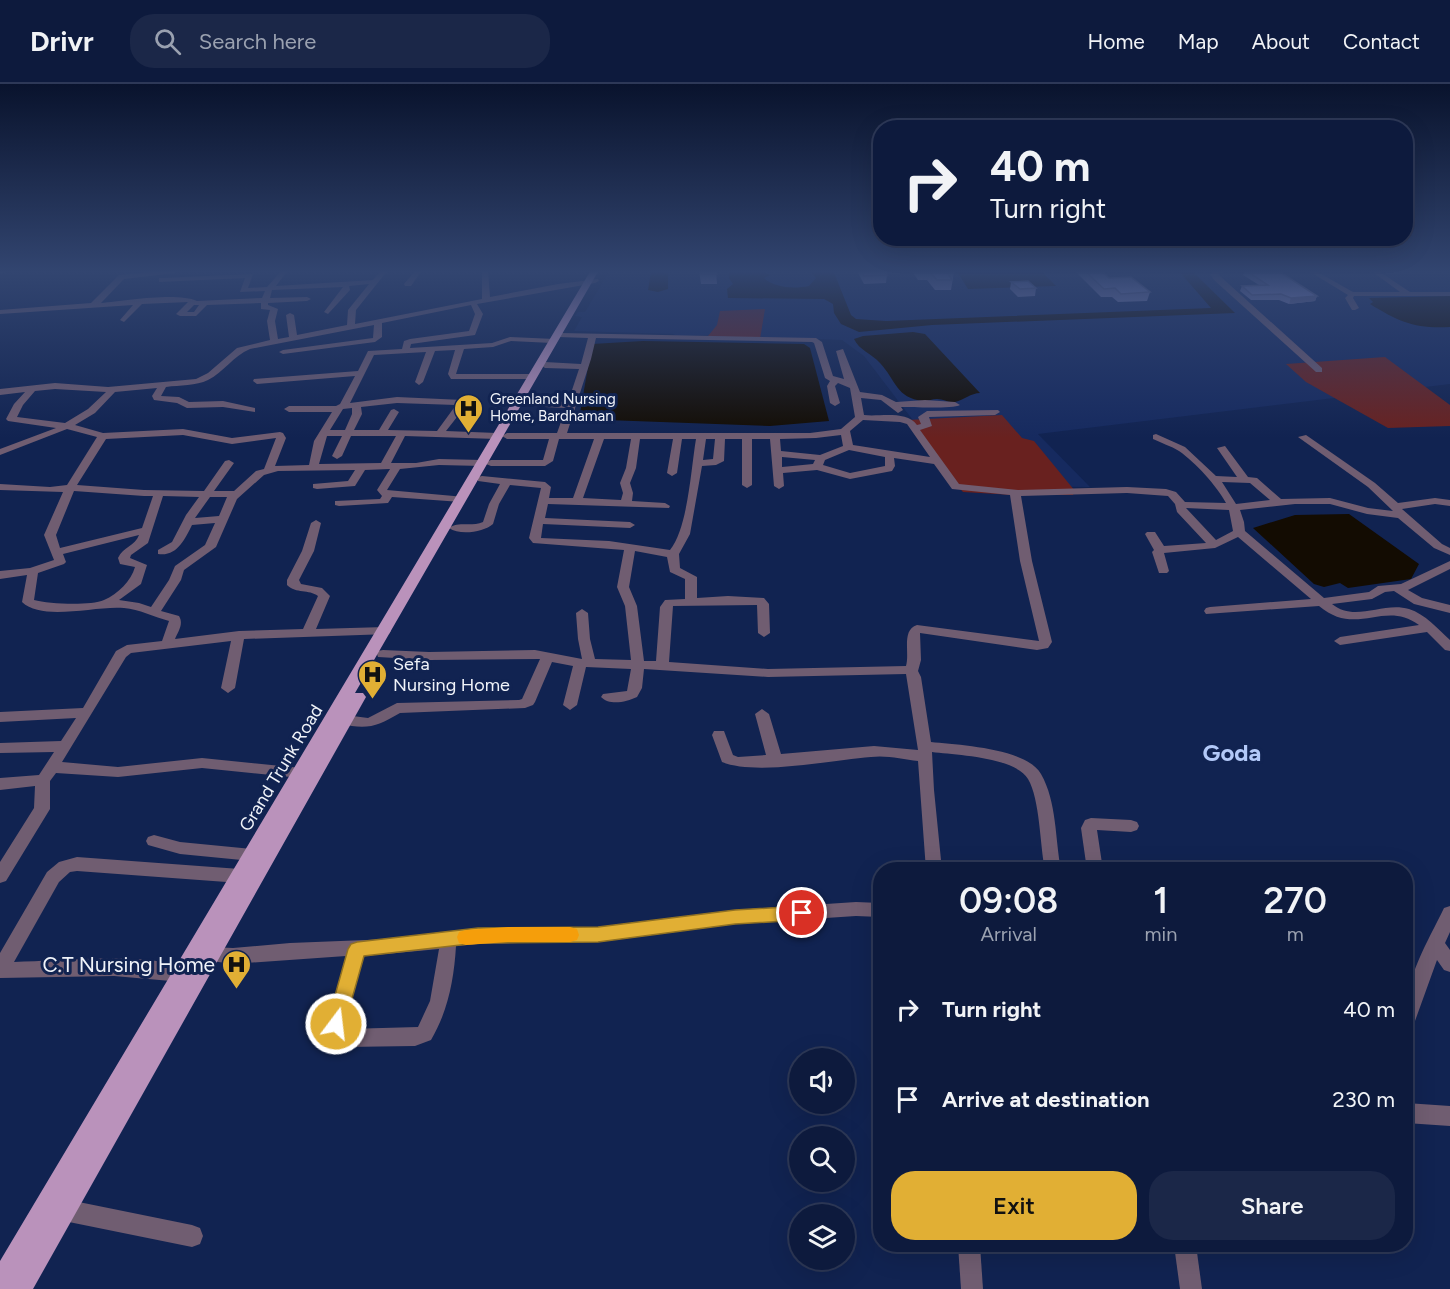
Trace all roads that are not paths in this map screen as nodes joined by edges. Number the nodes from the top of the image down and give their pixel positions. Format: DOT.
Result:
graph roads {
  1 [pos="272,326"];
  2 [pos="291,326"];
  3 [pos="356,326"];
  4 [pos="378,326"];
  5 [pos="474,326"];
  6 [pos="564,326"];
  7 [pos="1271,326"];
  8 [pos="351,327"];
  9 [pos="592,336"];
  10 [pos="293,338"];
  11 [pos="557,338"];
  12 [pos="274,341"];
  13 [pos="460,348"];
  14 [pos="431,350"];
  15 [pos="405,351"];
  16 [pos="840,351"];
  17 [pos="283,352"];
  18 [pos="545,365"];
  19 [pos="584,367"];
  20 [pos="825,367"];
  21 [pos="845,367"];
  22 [pos="1319,369"];
  23 [pos="360,373"];
  24 [pos="531,377"];
  25 [pos="835,380"];
  26 [pos="257,381"];
  27 [pos="418,382"];
  28 [pos="164,383"];
  29 [pos="850,383"];
  30 [pos="34,387"];
  31 [pos="113,389"];
  32 [pos="0,392"];
  33 [pos="855,395"];
  34 [pos="524,403"];
  35 [pos="835,403"];
  36 [pos="356,405"];
  37 [pos="571,405"];
  38 [pos="894,405"];
  39 [pos="963,405"];
  40 [pos="341,407"];
  41 [pos="289,409"];
  42 [pos="252,410"];
  43 [pos="394,412"];
  44 [pos="995,412"];
  45 [pos="860,417"];
  46 [pos="906,419"];
  47 [pos="66,426"];
  48 [pos="916,428"];
  49 [pos="845,429"];
  50 [pos="323,433"];
  51 [pos="348,433"];
  52 [pos="382,433"];
  53 [pos="402,433"];
  54 [pos="441,433"];
  55 [pos="103,436"];
  56 [pos="558,436"];
  57 [pos="600,436"];
  58 [pos="636,436"];
  59 [pos="678,436"];
  60 [pos="701,437"];
  61 [pos="720,437"];
  62 [pos="747,437"];
  63 [pos="775,437"];
  64 [pos="1156,437"];
  65 [pos="1303,437"];
  66 [pos="848,447"];
  67 [pos="1221,448"];
  68 [pos="0,452"];
  69 [pos="492,454"];
  70 [pos="776,454"];
  71 [pos="337,456"];
  72 [pos="892,456"];
  73 [pos="938,461"];
  74 [pos="229,463"];
  75 [pos="697,463"];
  76 [pos="819,463"];
  77 [pos="362,466"];
  78 [pos="385,466"];
  79 [pos="397,466"];
  80 [pos="313,468"];
  81 [pos="269,469"];
  82 [pos="777,470"];
  83 [pos="672,473"];
  84 [pos="1212,479"];
  85 [pos="1245,480"];
  86 [pos="507,481"];
  87 [pos="318,486"];
  88 [pos="747,486"];
  89 [pos="779,486"];
  90 [pos="0,487"];
  91 [pos="69,488"];
  92 [pos="207,493"];
  93 [pos="1018,493"];
  94 [pos="159,494"];
  95 [pos="235,494"];
  96 [pos="388,494"];
  97 [pos="461,499"];
  98 [pos="577,500"];
  99 [pos="543,501"];
  100 [pos="1278,502"];
  101 [pos="339,503"];
  102 [pos="626,503"];
  103 [pos="1450,503"];
  104 [pos="1180,504"];
  105 [pos="665,506"];
  106 [pos="1234,507"];
  107 [pos="1399,511"];
  108 [pos="221,519"];
  109 [pos="539,521"];
  110 [pos="188,522"];
  111 [pos="316,523"];
  112 [pos="630,525"];
  113 [pos="455,528"];
  114 [pos="146,530"];
  115 [pos="1239,532"];
  116 [pos="1151,534"];
  117 [pos="1215,544"];
  118 [pos="630,548"];
  119 [pos="1160,550"];
  120 [pos="56,552"];
  121 [pos="162,552"];
  122 [pos="673,554"];
  123 [pos="1448,554"];
  124 [pos="1450,564"];
  125 [pos="31,571"];
  126 [pos="1163,571"];
  127 [pos="0,574"];
  128 [pos="1397,588"];
  129 [pos="691,601"];
  130 [pos="1320,602"];
  131 [pos="105,604"];
  132 [pos="1450,609"];
  133 [pos="1210,611"];
  134 [pos="154,613"];
  135 [pos="582,613"];
  136 [pos="1428,628"];
  137 [pos="385,631"];
  138 [pos="308,633"];
  139 [pos="764,633"];
  140 [pos="239,635"];
  141 [pos="1340,641"];
  142 [pos="167,644"];
  143 [pos="1450,647"];
  144 [pos="383,654"];
  145 [pos="548,655"];
  146 [pos="585,663"];
  147 [pos="638,664"];
  148 [pos="662,665"];
  149 [pos="911,671"];
  150 [pos="228,688"];
  151 [pos="608,697"];
  152 [pos="570,705"];
  153 [pos="87,713"];
  154 [pos="762,714"];
  155 [pos="0,717"];
  156 [pos="345,720"];
  157 [pos="719,735"];
  158 [pos="66,746"];
  159 [pos="0,748"];
  160 [pos="924,751"];
  161 [pos="775,760"];
  162 [pos="48,773"];
  163 [pos="301,773"];
  164 [pos="0,784"];
  165 [pos="1131,826"];
  166 [pos="154,842"];
  167 [pos="252,855"];
  168 [pos="933,862"];
  169 [pos="1052,862"];
  170 [pos="1094,862"];
  171 [pos="0,876"];
  172 [pos="240,876"];
  173 [pos="873,910"];
  174 [pos="1450,913"];
  175 [pos="448,940"];
  176 [pos="1435,944"];
  177 [pos="357,949"];
  178 [pos="210,955"];
  179 [pos="1450,964"];
  180 [pos="0,970"];
  181 [pos="182,974"];
  182 [pos="1413,1002"];
  183 [pos="1413,1113"];
  184 [pos="1450,1116"];
  185 [pos="64,1210"];
  186 [pos="192,1236"];
  187 [pos="969,1252"];
  188 [pos="1186,1252"];
  189 [pos="0,1286"];
  190 [pos="19,1289"];
  191 [pos="972,1289"];
  192 [pos="1191,1289"];
  1 -- 12 [label="street"];
  2 -- 10 [label="street"];
  3 -- 8 [label="street"];
  4 -- 17 [label="street"];
  5 -- 15 [label="street"];
  6 -- 11 [label="main road, Grand Trunk Road"];
  7 -- 22 [label="street"];
  8 -- 10 [label="street"];
  9 -- 11 [label="street"];
  9 -- 19 [label="street"];
  9 -- 20 [label="street"];
  10 -- 12 [label="street"];
  11 -- 13 [label="street"];
  11 -- 18 [label="main road, Grand Trunk Road"];
  11 -- 24 [label="main road, Grand Trunk Road"];
  12 -- 28 [label="street"];
  13 -- 14 [label="street"];
  13 -- 24 [label="street"];
  14 -- 15 [label="street"];
  14 -- 27 [label="street"];
  15 -- 23 [label="street"];
  16 -- 21 [label="street"];
  18 -- 19 [label="street"];
  18 -- 34 [label="main road, Grand Trunk Road"];
  19 -- 37 [label="street"];
  20 -- 21 [label="street"];
  20 -- 25 [label="street"];
  21 -- 29 [label="street"];
  23 -- 26 [label="street"];
  23 -- 40 [label="street"];
  24 -- 69 [label="main road, Grand Trunk Road"];
  25 -- 29 [label="street"];
  25 -- 35 [label="street"];
  28 -- 31 [label="street"];
  28 -- 42 [label="street"];
  29 -- 33 [label="street"];
  30 -- 31 [label="street"];
  30 -- 32 [label="street"];
  30 -- 47 [label="street"];
  31 -- 47 [label="street"];
  33 -- 38 [label="street"];
  33 -- 45 [label="street"];
  34 -- 37 [label="street"];
  34 -- 69 [label="main road, Grand Trunk Road"];
  36 -- 40 [label="street"];
  36 -- 51 [label="street"];
  36 -- 54 [label="street"];
  37 -- 56 [label="street"];
  38 -- 39 [label="street"];
  38 -- 46 [label="street"];
  40 -- 41 [label="street"];
  40 -- 50 [label="street"];
  43 -- 52 [label="street"];
  44 -- 48 [label="street"];
  45 -- 46 [label="street"];
  45 -- 49 [label="street"];
  46 -- 48 [label="street"];
  47 -- 55 [label="street"];
  47 -- 68 [label="street"];
  48 -- 73 [label="street"];
  49 -- 63 [label="street"];
  49 -- 66 [label="street"];
  50 -- 51 [label="street"];
  50 -- 80 [label="street"];
  51 -- 52 [label="street"];
  51 -- 71 [label="street"];
  52 -- 53 [label="street"];
  53 -- 54 [label="street"];
  53 -- 78 [label="street"];
  54 -- 69 [label="street"];
  55 -- 81 [label="street"];
  55 -- 91 [label="street"];
  56 -- 57 [label="street"];
  56 -- 69 [label="street"];
  56 -- 69 [label="street"];
  57 -- 58 [label="street"];
  57 -- 98 [label="street"];
  58 -- 59 [label="street"];
  58 -- 102 [label="street"];
  59 -- 60 [label="street"];
  59 -- 83 [label="street"];
  60 -- 61 [label="street"];
  60 -- 75 [label="street"];
  61 -- 62 [label="street"];
  61 -- 75 [label="street"];
  62 -- 63 [label="street"];
  62 -- 88 [label="street"];
  63 -- 70 [label="street"];
  64 -- 84 [label="street"];
  65 -- 107 [label="street"];
  66 -- 72 [label="street"];
  66 -- 76 [label="street"];
  67 -- 85 [label="street"];
  69 -- 79 [label="street"];
  69 -- 86 [label="street"];
  69 -- 97 [label="main road, Grand Trunk Road"];
  69 -- 113 [label="main road, Grand Trunk Road"];
  70 -- 76 [label="street"];
  70 -- 82 [label="street"];
  72 -- 73 [label="street"];
  72 -- 76 [label="street"];
  73 -- 93 [label="street"];
  74 -- 92 [label="street"];
  75 -- 122 [label="street"];
  76 -- 82 [label="street"];
  77 -- 78 [label="street"];
  77 -- 80 [label="street"];
  77 -- 87 [label="street"];
  78 -- 79 [label="street"];
  79 -- 96 [label="street"];
  80 -- 81 [label="street"];
  81 -- 95 [label="street"];
  82 -- 89 [label="street"];
  84 -- 85 [label="street"];
  84 -- 106 [label="street"];
  85 -- 100 [label="street"];
  86 -- 99 [label="street"];
  86 -- 113 [label="street"];
  90 -- 91 [label="street"];
  91 -- 94 [label="street"];
  91 -- 120 [label="street"];
  92 -- 94 [label="street"];
  92 -- 95 [label="street"];
  92 -- 110 [label="street"];
  93 -- 104 [label="street"];
  93 -- 149 [label="street"];
  94 -- 114 [label="street"];
  95 -- 108 [label="street"];
  96 -- 97 [label="street"];
  96 -- 101 [label="street"];
  97 -- 137 [label="main road, Grand Trunk Road"];
  98 -- 99 [label="street"];
  98 -- 102 [label="street"];
  99 -- 109 [label="street"];
  100 -- 106 [label="street"];
  100 -- 107 [label="street"];
  102 -- 105 [label="street"];
  103 -- 107 [label="street"];
  104 -- 106 [label="street"];
  104 -- 117 [label="street"];
  106 -- 115 [label="street"];
  107 -- 123 [label="street"];
  108 -- 110 [label="street"];
  108 -- 134 [label="street"];
  109 -- 112 [label="street"];
  109 -- 118 [label="street"];
  110 -- 121 [label="street"];
  111 -- 138 [label="street"];
  113 -- 144 [label="main road, Grand Trunk Road"];
  114 -- 120 [label="street"];
  114 -- 131 [label="street"];
  115 -- 117 [label="street"];
  115 -- 130 [label="street"];
  116 -- 119 [label="street"];
  117 -- 119 [label="street"];
  118 -- 122 [label="street"];
  118 -- 147 [label="street"];
  119 -- 126 [label="street"];
  120 -- 125 [label="street"];
  122 -- 129 [label="street"];
  124 -- 128 [label="street"];
  125 -- 127 [label="street"];
  125 -- 131 [label="street"];
  128 -- 130 [label="street"];
  128 -- 132 [label="street"];
  129 -- 139 [label="street"];
  129 -- 148 [label="street"];
  130 -- 133 [label="street"];
  130 -- 136 [label="street"];
  131 -- 134 [label="street"];
  134 -- 142 [label="street"];
  135 -- 146 [label="street"];
  136 -- 141 [label="street"];
  136 -- 143 [label="street"];
  137 -- 138 [label="street"];
  137 -- 163 [label="main road, Grand Trunk Road"];
  138 -- 140 [label="street"];
  140 -- 142 [label="street"];
  140 -- 150 [label="street"];
  142 -- 153 [label="street"];
  144 -- 145 [label="street"];
  144 -- 156 [label="main road, Grand Trunk Road"];
  145 -- 146 [label="street"];
  145 -- 156 [label="street"];
  146 -- 147 [label="street"];
  146 -- 152 [label="street"];
  147 -- 148 [label="street"];
  147 -- 151 [label="street"];
  148 -- 149 [label="street"];
  149 -- 160 [label="street"];
  153 -- 155 [label="street"];
  153 -- 158 [label="street"];
  154 -- 161 [label="street"];
  156 -- 178 [label="main road, Grand Trunk Road"];
  157 -- 161 [label="street"];
  158 -- 159 [label="street"];
  158 -- 162 [label="street"];
  160 -- 161 [label="street"];
  160 -- 168 [label="street"];
  160 -- 169 [label="street"];
  162 -- 163 [label="street"];
  162 -- 164 [label="street"];
  162 -- 171 [label="street"];
  163 -- 167 [label="main road, Grand Trunk Road"];
  165 -- 170 [label="street"];
  166 -- 167 [label="street"];
  167 -- 172 [label="main road, Grand Trunk Road"];
  172 -- 180 [label="street"];
  172 -- 181 [label="main road, Grand Trunk Road"];
  173 -- 175 [label="street"];
  174 -- 176 [label="street"];
  175 -- 177 [label="street"];
  175 -- 177 [label="street"];
  176 -- 179 [label="street"];
  176 -- 182 [label="street"];
  177 -- 178 [label="street"];
  178 -- 185 [label="main road, Grand Trunk Road"];
  180 -- 181 [label="street"];
  181 -- 189 [label="main road, Grand Trunk Road"];
  183 -- 184 [label="street"];
  185 -- 186 [label="street"];
  185 -- 190 [label="main road, Grand Trunk Road"];
  187 -- 191 [label="street"];
  188 -- 192 [label="street"];
}
